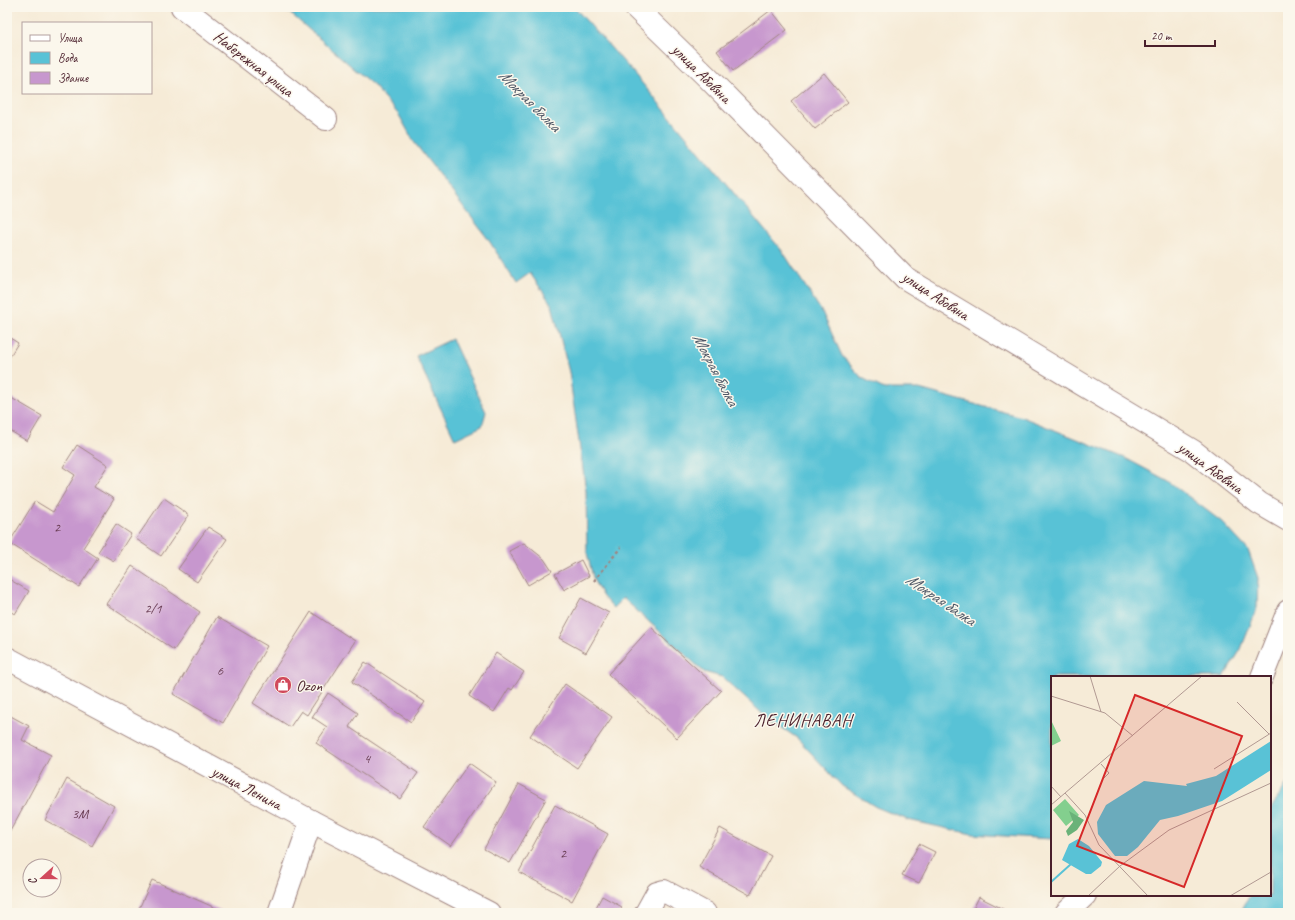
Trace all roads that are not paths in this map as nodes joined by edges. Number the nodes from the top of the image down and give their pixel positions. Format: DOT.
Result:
graph roads {
  1 [pos="182,7"];
  2 [pos="635,7"];
  3 [pos="326,119"];
  4 [pos="1288,520"];
  5 [pos="1288,612"];
  6 [pos="7,658"];
  7 [pos="1262,676"];
  8 [pos="311,821"];
  9 [pos="1084,896"];
  10 [pos="279,913"];
  11 [pos="489,913"];
  12 [pos="646,913"];
  13 [pos="705,913"];
  14 [pos="1066,913"];
  1 -- 3 [label="street, Набережная улица"];
  2 -- 4 [label="street, улица Абовяна"];
  5 -- 7 [label="street"];
  6 -- 8 [label="street, улица Ленина"];
  8 -- 10 [label="street"];
  8 -- 11 [label="street, улица Ленина"];
  9 -- 14 [label="street"];
  12 -- 13 [label="street"];
}
